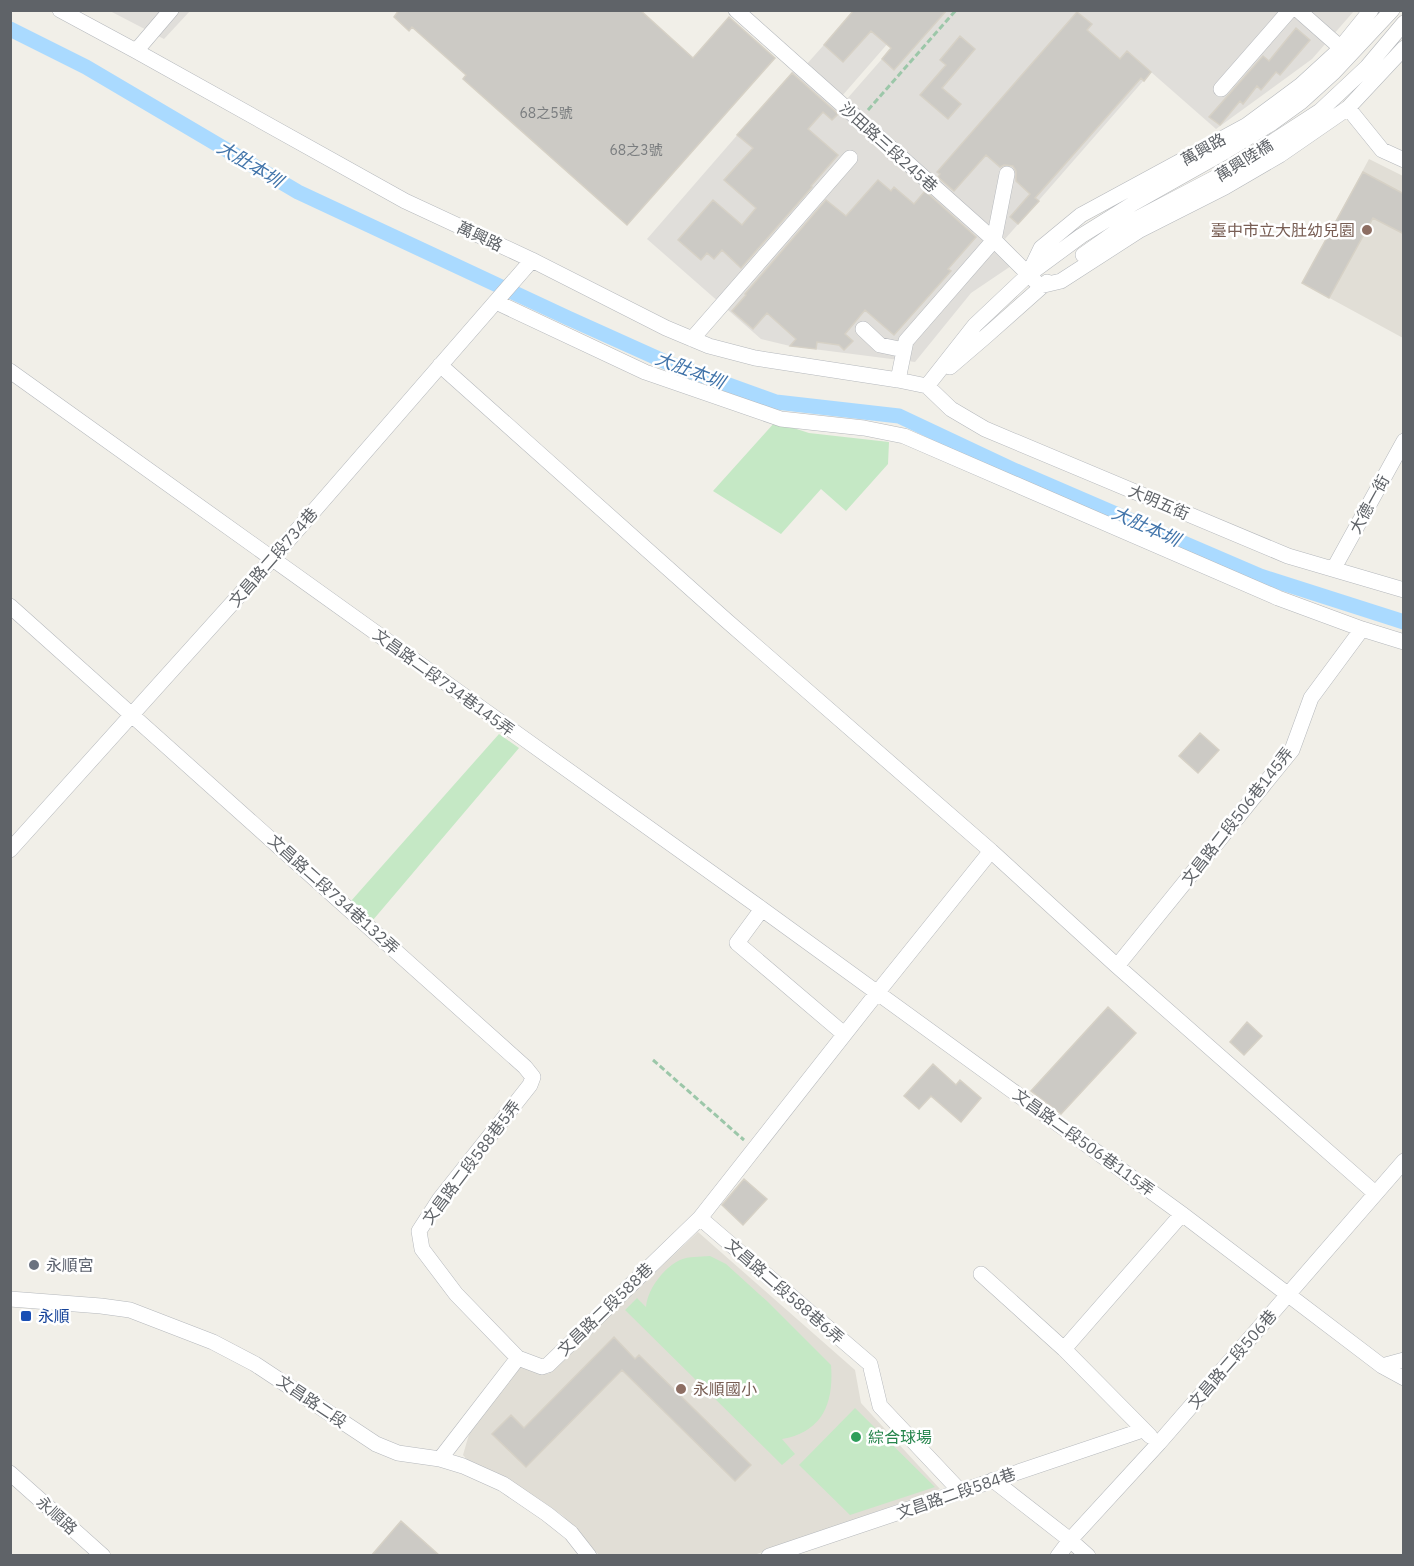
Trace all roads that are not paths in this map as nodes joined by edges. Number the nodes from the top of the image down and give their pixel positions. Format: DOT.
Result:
graph roads {
  1 [pos="60,10"];
  2 [pos="171,10"];
  3 [pos="736,10"];
  4 [pos="1290,10"];
  5 [pos="1298,10"];
  6 [pos="1371,10"];
  7 [pos="1392,10"];
  8 [pos="1404,23"];
  9 [pos="1341,48"];
  10 [pos="1404,48"];
  11 [pos="136,51"];
  12 [pos="1221,89"];
  13 [pos="1348,108"];
  14 [pos="850,158"];
  15 [pos="1404,160"];
  16 [pos="1007,174"];
  17 [pos="994,240"];
  18 [pos="1054,255"];
  19 [pos="532,260"];
  20 [pos="1028,275"];
  21 [pos="1040,286"];
  22 [pos="496,302"];
  23 [pos="863,329"];
  24 [pos="692,339"];
  25 [pos="904,350"];
  26 [pos="440,365"];
  27 [pos="10,372"];
  28 [pos="898,380"];
  29 [pos="927,386"];
  30 [pos="1404,441"];
  31 [pos="272,559"];
  32 [pos="1334,568"];
  33 [pos="1404,591"];
  34 [pos="10,606"];
  35 [pos="1362,628"];
  36 [pos="1404,642"];
  37 [pos="132,713"];
  38 [pos="10,850"];
  39 [pos="991,851"];
  40 [pos="762,909"];
  41 [pos="1118,966"];
  42 [pos="877,993"];
  43 [pos="844,1034"];
  44 [pos="533,1077"];
  45 [pos="1404,1161"];
  46 [pos="1375,1193"];
  47 [pos="1182,1214"];
  48 [pos="700,1218"];
  49 [pos="981,1274"];
  50 [pos="1289,1294"];
  51 [pos="10,1299"];
  52 [pos="1064,1349"];
  53 [pos="518,1358"];
  54 [pos="1404,1360"];
  55 [pos="1382,1366"];
  56 [pos="1404,1378"];
  57 [pos="1143,1430"];
  58 [pos="1159,1443"];
  59 [pos="440,1459"];
  60 [pos="10,1473"];
  61 [pos="993,1480"];
  62 [pos="960,1492"];
  63 [pos="1070,1540"];
  64 [pos="103,1556"];
  65 [pos="589,1556"];
  66 [pos="769,1556"];
  67 [pos="1058,1556"];
  68 [pos="1088,1556"];
  1 -- 11 [label="street, 萬興路"];
  2 -- 11 [label="street"];
  3 -- 17 [label="street, 沙田路三段245巷"];
  4 -- 12 [label="street"];
  5 -- 9 [label="street"];
  6 -- 9 [label="street, 萬興路"];
  7 -- 18 [label="street, 萬興陸橋"];
  8 -- 21 [label="street, 萬興陸橋"];
  9 -- 20 [label="street, 萬興路"];
  10 -- 13 [label="street"];
  11 -- 19 [label="street, 萬興路"];
  13 -- 15 [label="street"];
  13 -- 21 [label="street"];
  14 -- 24 [label="street"];
  16 -- 17 [label="street"];
  17 -- 20 [label="street, 沙田路三段245巷"];
  17 -- 25 [label="street"];
  18 -- 20 [label="street, 萬興路"];
  19 -- 22 [label="street, 文昌路二段734巷"];
  19 -- 24 [label="street, 萬興路"];
  20 -- 21 [label="street, 沙田路三段245巷"];
  20 -- 29 [label="street, 萬興路"];
  21 -- 29 [label="street"];
  22 -- 26 [label="street, 文昌路二段734巷"];
  22 -- 35 [label="street"];
  23 -- 25 [label="street"];
  24 -- 28 [label="street, 萬興路"];
  25 -- 28 [label="street"];
  26 -- 31 [label="street, 文昌路二段734巷"];
  26 -- 39 [label="street"];
  27 -- 31 [label="street, 文昌路二段734巷145弄"];
  28 -- 29 [label="street, 萬興路"];
  29 -- 32 [label="street, 大明五街"];
  30 -- 32 [label="street, 大德一街"];
  31 -- 37 [label="street, 文昌路二段734巷"];
  31 -- 40 [label="street, 文昌路二段734巷145弄"];
  32 -- 33 [label="street, 大明五街"];
  34 -- 37 [label="street, 文昌路二段734巷132弄"];
  35 -- 36 [label="street"];
  35 -- 41 [label="street, 文昌路二段506巷145弄"];
  37 -- 38 [label="street, 文昌路二段734巷"];
  37 -- 44 [label="street, 文昌路二段734巷132弄"];
  39 -- 41 [label="street"];
  39 -- 42 [label="street"];
  40 -- 42 [label="street, 文昌路二段734巷145弄"];
  40 -- 43 [label="street"];
  41 -- 46 [label="street"];
  42 -- 43 [label="street"];
  42 -- 47 [label="street, 文昌路二段506巷115弄"];
  43 -- 48 [label="street"];
  44 -- 53 [label="street, 文昌路二段588巷5弄"];
  45 -- 46 [label="street, 文昌路二段506巷"];
  46 -- 50 [label="street, 文昌路二段506巷"];
  47 -- 50 [label="street, 文昌路二段506巷115弄"];
  47 -- 52 [label="street"];
  48 -- 53 [label="street, 文昌路二段588巷"];
  48 -- 62 [label="street, 文昌路二段588巷6弄"];
  49 -- 52 [label="street"];
  50 -- 55 [label="street, 文昌路二段506巷115弄"];
  50 -- 58 [label="street, 文昌路二段506巷"];
  51 -- 59 [label="street, 文昌路二段"];
  52 -- 57 [label="street"];
  53 -- 59 [label="street"];
  54 -- 55 [label="street"];
  55 -- 56 [label="street, 文昌路二段506巷115弄"];
  57 -- 58 [label="street"];
  57 -- 61 [label="street, 文昌路二段584巷"];
  58 -- 63 [label="street, 文昌路二段506巷"];
  59 -- 65 [label="street, 文昌路二段"];
  60 -- 64 [label="street, 永順路"];
  61 -- 62 [label="street, 文昌路二段584巷"];
  61 -- 63 [label="street"];
  62 -- 66 [label="street, 文昌路二段584巷"];
  63 -- 67 [label="street, 文昌路二段506巷"];
  63 -- 68 [label="street"];
}
